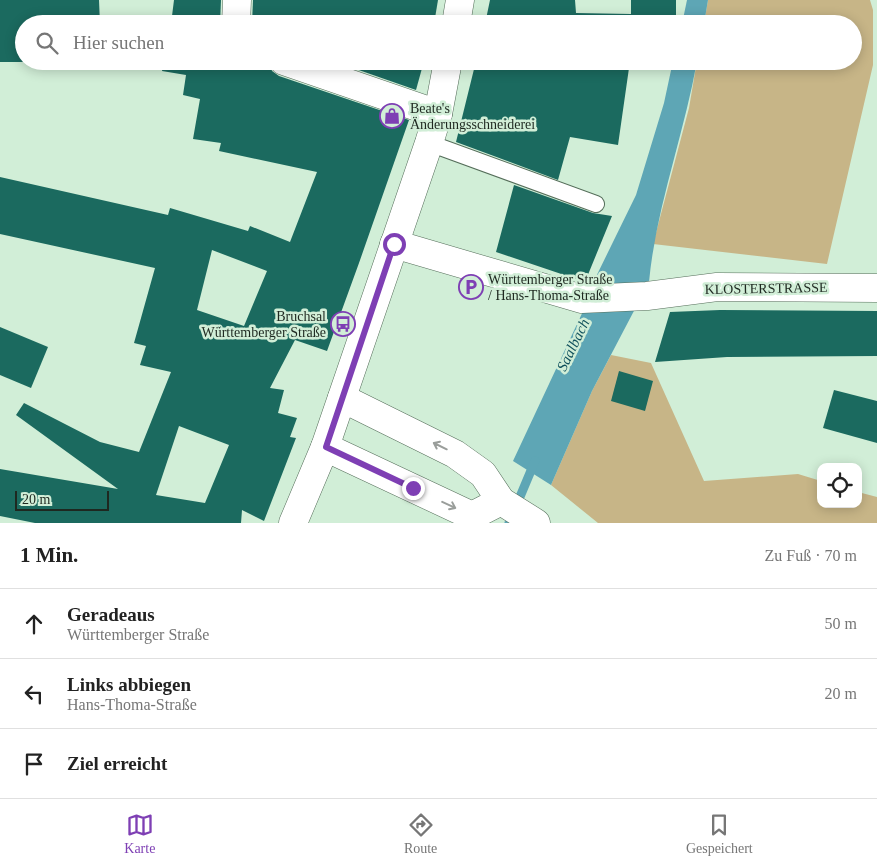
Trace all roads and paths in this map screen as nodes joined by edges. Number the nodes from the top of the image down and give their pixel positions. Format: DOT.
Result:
graph roads {
  1 [pos="237,0"];
  2 [pos="460,0"];
  3 [pos="236,15"];
  4 [pos="458,15"];
  5 [pos="310,70"];
  6 [pos="446,70"];
  7 [pos="438,114"];
  8 [pos="429,143"];
  9 [pos="596,204"];
  10 [pos="394,244"];
  11 [pos="877,288"];
  12 [pos="342,398"];
  13 [pos="326,447"];
  14 [pos="501,501"];
  15 [pos="293,523"];
  16 [pos="536,523"];
  1 -- 3 [label="street"];
  2 -- 4 [label="street"];
  5 -- 7 [label="street"];
  6 -- 7 [label="street"];
  7 -- 8 [label="street"];
  8 -- 9 [label="lane"];
  8 -- 10 [label="street"];
  10 -- 11 [label="street, KLOSTERSTRASSE"];
  10 -- 12 [label="street"];
  12 -- 13 [label="street"];
  14 -- 12 [label="street, one-way"];
  13 -- 14 [label="street, one-way"];
  13 -- 15 [label="street"];
  14 -- 16 [label="street"];
}
